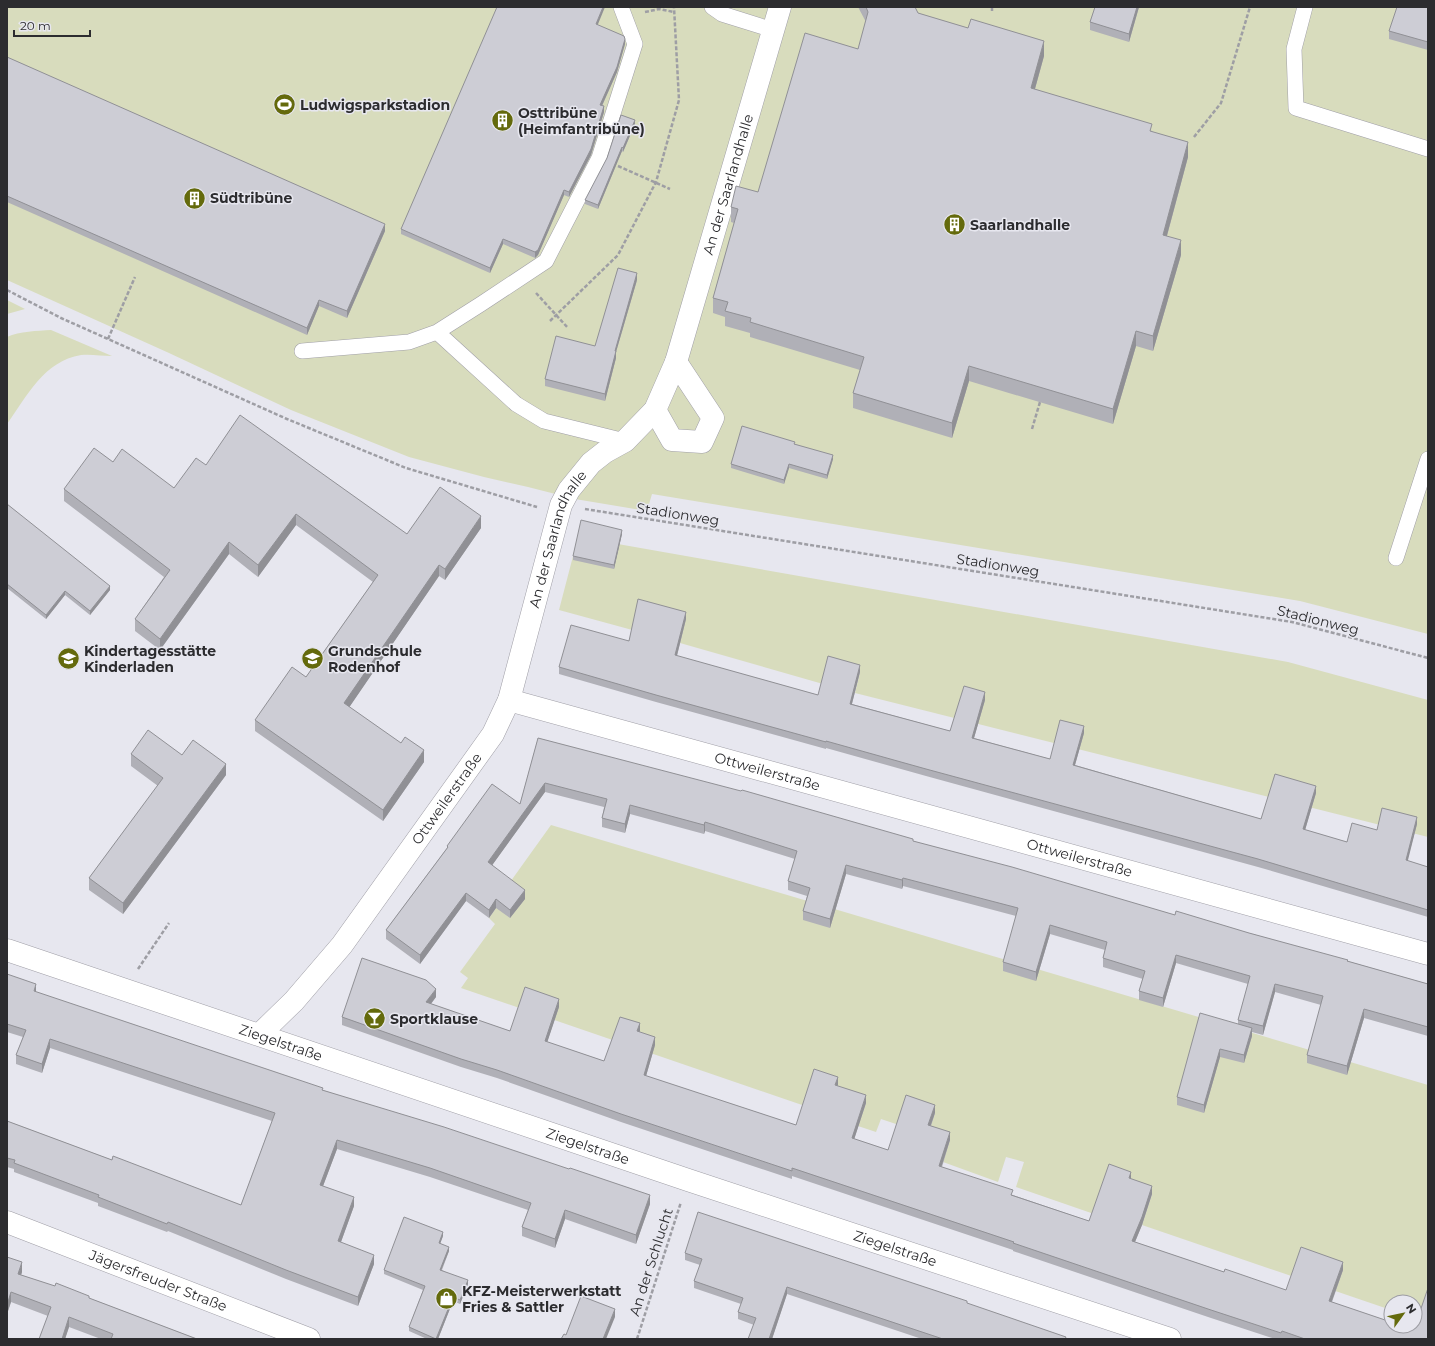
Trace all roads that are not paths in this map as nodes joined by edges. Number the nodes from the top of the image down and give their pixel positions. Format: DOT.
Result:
graph roads {
  1 [pos="621,7"];
  2 [pos="712,7"];
  3 [pos="780,7"];
  4 [pos="1305,7"];
  5 [pos="773,30"];
  6 [pos="1428,149"];
  7 [pos="437,332"];
  8 [pos="302,351"];
  9 [pos="676,362"];
  10 [pos="655,410"];
  11 [pos="625,441"];
  12 [pos="1428,459"];
  13 [pos="1396,558"];
  14 [pos="509,700"];
  15 [pos="7,950"];
  16 [pos="1428,954"];
  17 [pos="260,1034"];
  18 [pos="7,1222"];
  19 [pos="309,1339"];
  20 [pos="1170,1339"];
  1 -- 7 [label="lane"];
  2 -- 5 [label="lane"];
  3 -- 5 [label="street, An der Saarlandhalle"];
  4 -- 6 [label="lane"];
  5 -- 9 [label="street, An der Saarlandhalle"];
  7 -- 8 [label="lane"];
  7 -- 11 [label="lane"];
  9 -- 10 [label="street, An der Saarlandhalle"];
  9 -- 10 [label="street"];
  10 -- 11 [label="street, An der Saarlandhalle"];
  11 -- 14 [label="street, An der Saarlandhalle"];
  12 -- 13 [label="lane"];
  14 -- 16 [label="street, Ottweilerstraße"];
  14 -- 17 [label="street, Ottweilerstraße"];
  15 -- 17 [label="street, Ziegelstraße"];
  17 -- 20 [label="street, Ziegelstraße"];
  18 -- 19 [label="street, Jägersfreuder Straße"];
}
